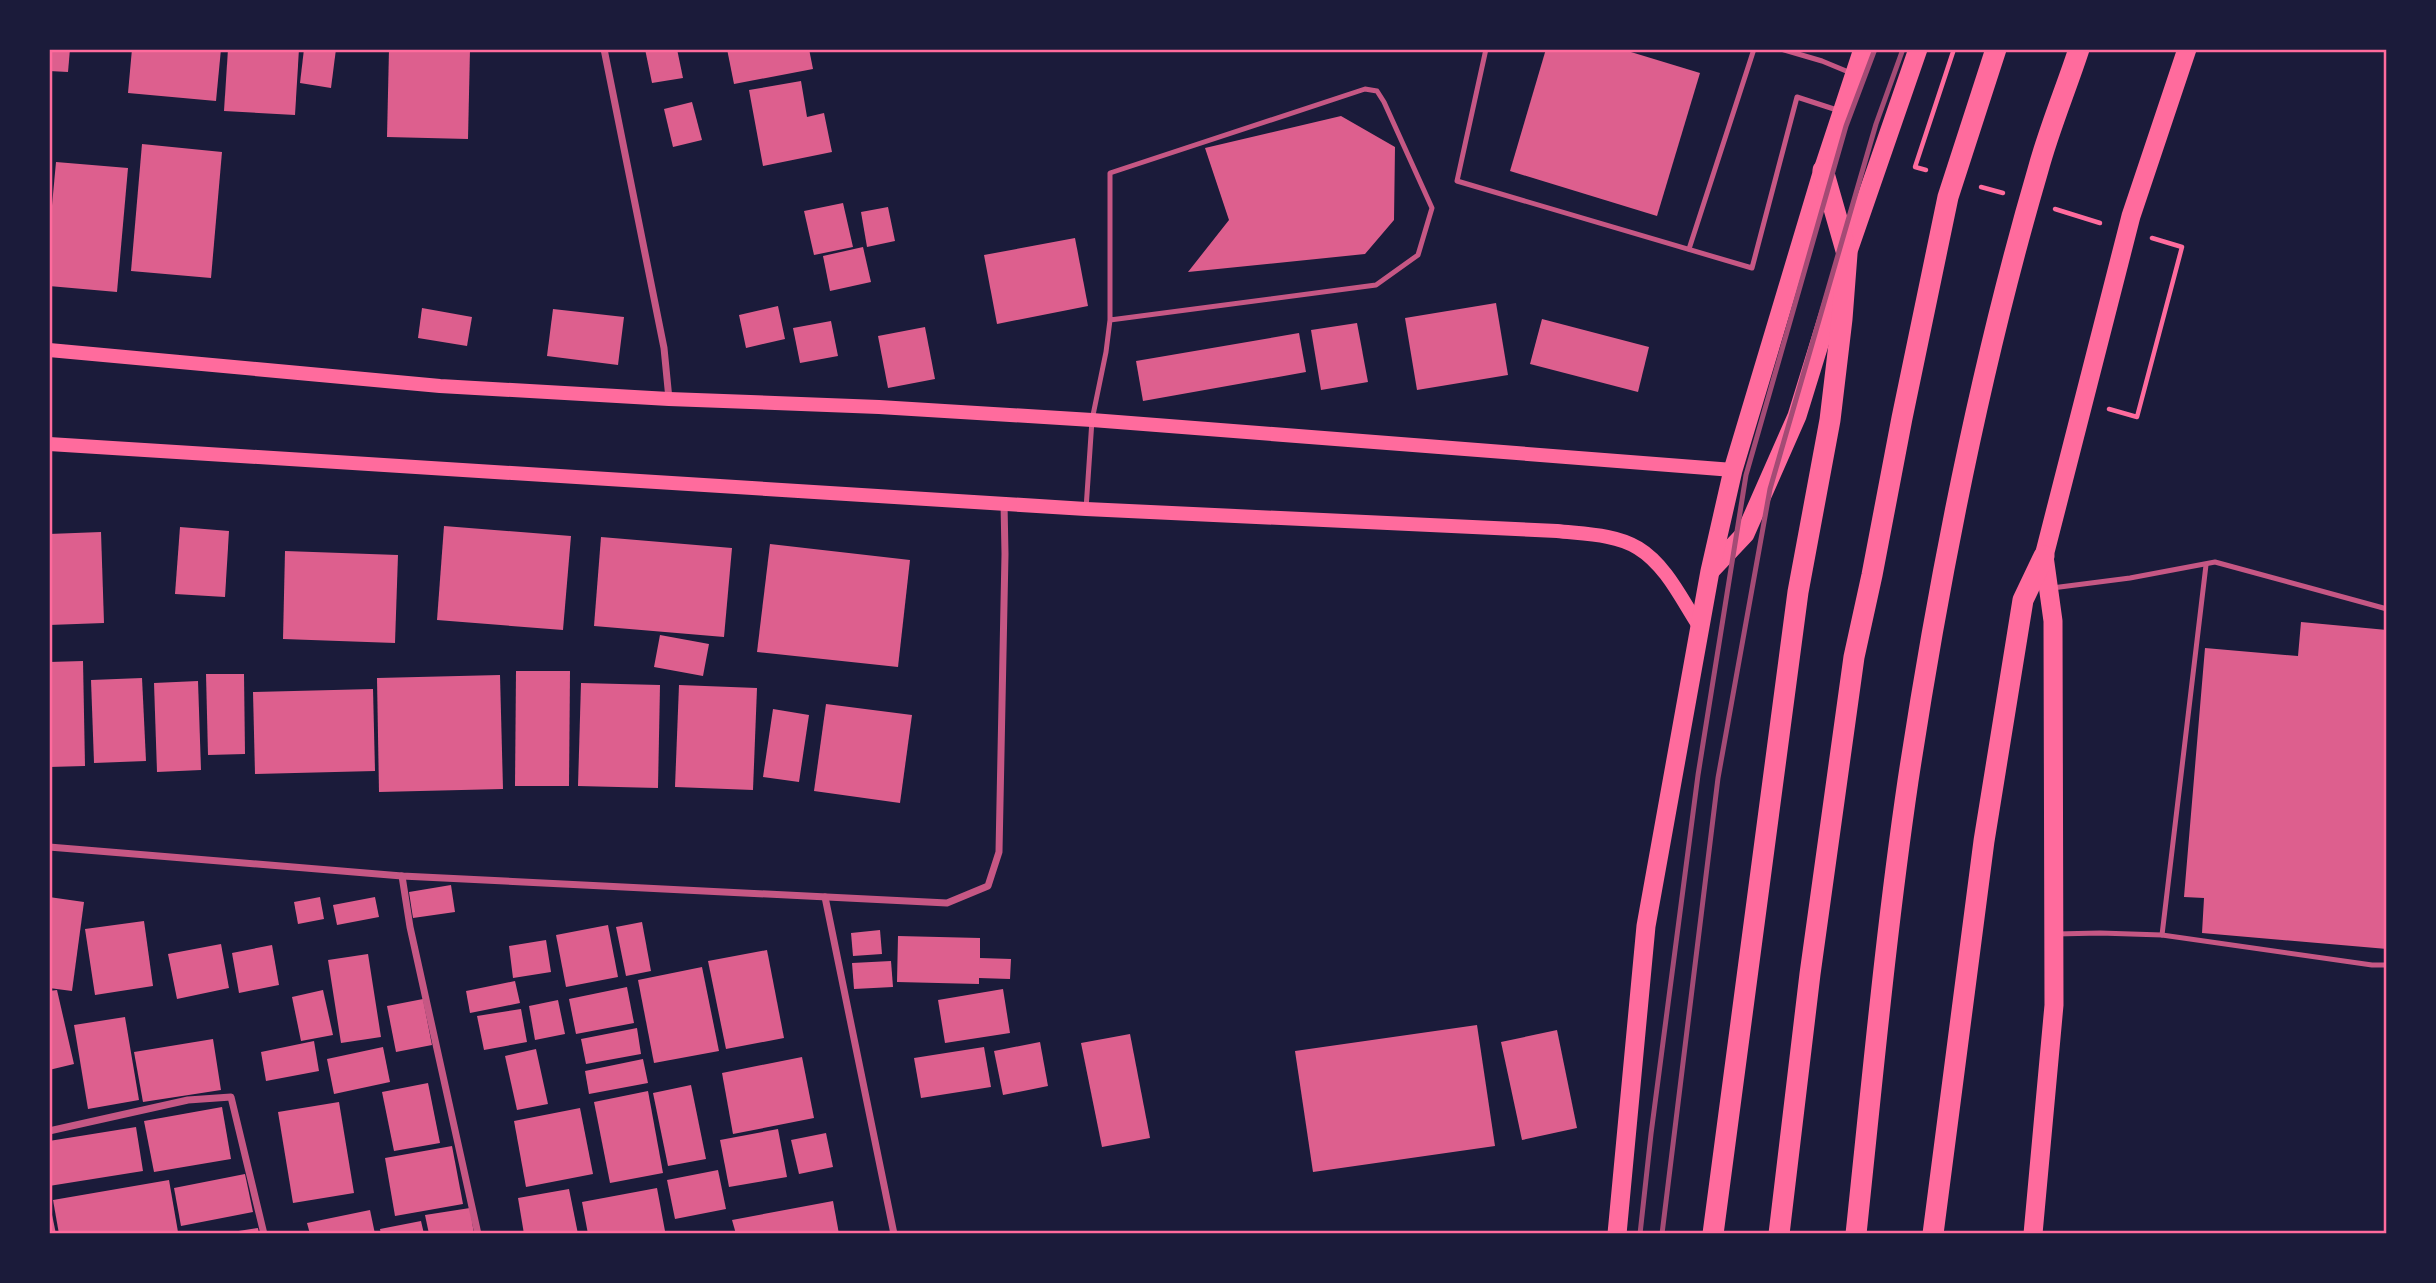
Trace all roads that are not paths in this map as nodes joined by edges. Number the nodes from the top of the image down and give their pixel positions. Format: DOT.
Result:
graph roads {
  1 [pos="604,49"];
  2 [pos="1486,49"];
  3 [pos="1754,49"];
  4 [pos="1781,49"];
  5 [pos="1863,49"];
  6 [pos="1918,49"];
  7 [pos="1996,49"];
  8 [pos="2079,49"];
  9 [pos="2187,49"];
  10 [pos="1854,74"];
  11 [pos="1842,112"];
  12 [pos="1823,170"];
  13 [pos="1689,249"];
  14 [pos="1847,254"];
  15 [pos="1110,320"];
  16 [pos="49,351"];
  17 [pos="669,399"];
  18 [pos="1092,420"];
  19 [pos="49,444"];
  20 [pos="1733,470"];
  21 [pos="1004,503"];
  22 [pos="1086,509"];
  23 [pos="2044,556"];
  24 [pos="2206,565"];
  25 [pos="1710,571"];
  26 [pos="2049,589"];
  27 [pos="2387,609"];
  28 [pos="1699,626"];
  29 [pos="49,847"];
  30 [pos="402,876"];
  31 [pos="825,897"];
  32 [pos="2054,934"];
  33 [pos="2162,935"];
  34 [pos="2387,965"];
  35 [pos="49,1131"];
  36 [pos="264,1234"];
  37 [pos="478,1234"];
  38 [pos="894,1234"];
  39 [pos="1617,1234"];
  40 [pos="1713,1234"];
  41 [pos="1779,1234"];
  42 [pos="1856,1234"];
  43 [pos="1933,1234"];
  44 [pos="2033,1234"];
  1 -- 17 [label="street"];
  2 -- 13 [label="lane"];
  3 -- 13 [label="lane"];
  4 -- 10 [label="lane"];
  5 -- 10 [label="highway"];
  6 -- 14 [label="highway"];
  7 -- 41 [label="highway"];
  8 -- 42 [label="highway"];
  9 -- 23 [label="highway"];
  10 -- 11 [label="highway"];
  11 -- 12 [label="highway"];
  11 -- 13 [label="lane"];
  12 -- 14 [label="highway"];
  12 -- 20 [label="highway"];
  14 -- 25 [label="highway"];
  14 -- 40 [label="highway"];
  15 -- 15 [label="lane"];
  15 -- 18 [label="lane"];
  16 -- 17 [label="main road"];
  17 -- 18 [label="main road"];
  18 -- 20 [label="main road"];
  18 -- 22 [label="lane"];
  19 -- 21 [label="main road"];
  20 -- 25 [label="highway"];
  21 -- 22 [label="main road"];
  21 -- 31 [label="street"];
  22 -- 28 [label="main road"];
  23 -- 26 [label="highway"];
  23 -- 43 [label="highway"];
  24 -- 26 [label="lane"];
  24 -- 27 [label="lane"];
  24 -- 33 [label="lane"];
  25 -- 28 [label="highway"];
  26 -- 32 [label="highway"];
  28 -- 39 [label="highway"];
  29 -- 30 [label="street"];
  30 -- 31 [label="street"];
  30 -- 37 [label="street"];
  31 -- 38 [label="street"];
  32 -- 33 [label="lane"];
  32 -- 44 [label="highway"];
  33 -- 34 [label="lane"];
  35 -- 36 [label="street"];
}
